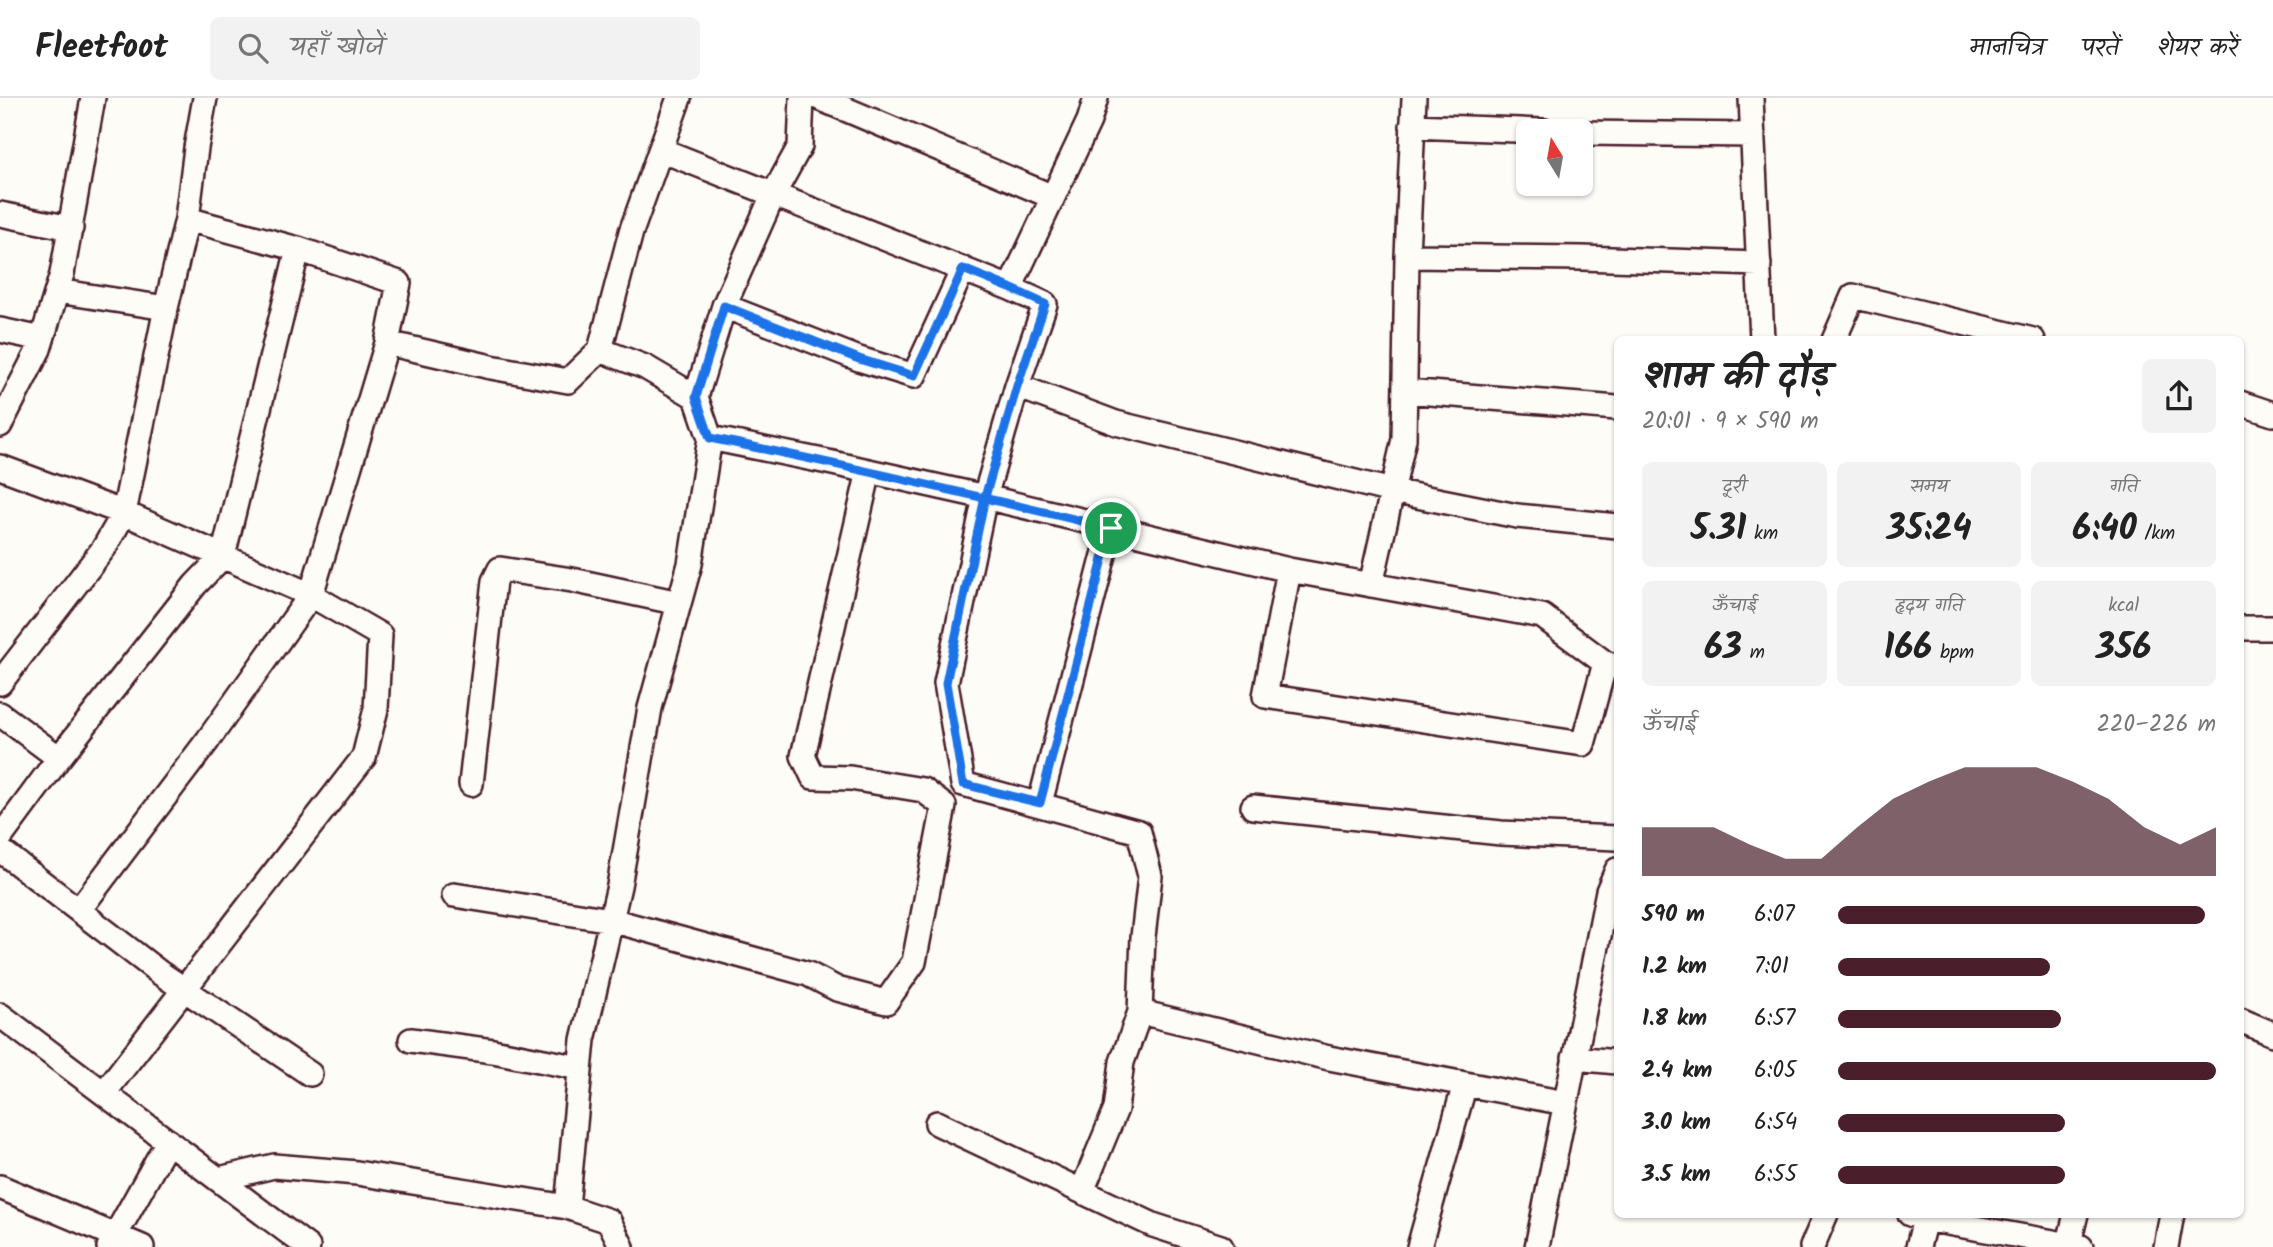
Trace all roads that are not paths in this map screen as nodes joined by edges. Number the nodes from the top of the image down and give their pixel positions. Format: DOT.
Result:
graph roads {
  1 [pos="93,98"];
  2 [pos="205,98"];
  3 [pos="679,98"];
  4 [pos="802,98"];
  5 [pos="819,98"];
  6 [pos="1096,98"];
  7 [pos="1414,98"];
  8 [pos="1751,98"];
  9 [pos="1412,125"];
  10 [pos="1516,130"];
  11 [pos="1593,133"];
  12 [pos="1753,135"];
  13 [pos="661,150"];
  14 [pos="773,195"];
  15 [pos="1053,197"];
  16 [pos="0,214"];
  17 [pos="187,219"];
  18 [pos="71,228"];
  19 [pos="298,249"];
  20 [pos="1407,256"];
  21 [pos="1759,264"];
  22 [pos="963,269"];
  23 [pos="1010,288"];
  24 [pos="57,291"];
  25 [pos="724,306"];
  26 [pos="166,308"];
  27 [pos="0,330"];
  28 [pos="1762,336"];
  29 [pos="1836,336"];
  30 [pos="2017,336"];
  31 [pos="42,339"];
  32 [pos="387,343"];
  33 [pos="600,350"];
  34 [pos="1017,386"];
  35 [pos="1405,391"];
  36 [pos="696,397"];
  37 [pos="2244,404"];
  38 [pos="1614,408"];
  39 [pos="2273,414"];
  40 [pos="0,425"];
  41 [pos="710,438"];
  42 [pos="0,467"];
  43 [pos="869,471"];
  44 [pos="1392,491"];
  45 [pos="985,497"];
  46 [pos="124,513"];
  47 [pos="1614,526"];
  48 [pos="1111,528"];
  49 [pos="223,556"];
  50 [pos="1289,570"];
  51 [pos="1371,585"];
  52 [pos="311,595"];
  53 [pos="679,603"];
  54 [pos="2244,628"];
  55 [pos="2273,628"];
  56 [pos="1611,665"];
  57 [pos="0,683"];
  58 [pos="0,714"];
  59 [pos="59,758"];
  60 [pos="471,784"];
  61 [pos="1040,803"];
  62 [pos="1253,807"];
  63 [pos="0,838"];
  64 [pos="1614,838"];
  65 [pos="0,850"];
  66 [pos="1614,877"];
  67 [pos="454,895"];
  68 [pos="79,910"];
  69 [pos="611,920"];
  70 [pos="183,989"];
  71 [pos="1140,1012"];
  72 [pos="0,1015"];
  73 [pos="2244,1022"];
  74 [pos="2273,1034"];
  75 [pos="411,1040"];
  76 [pos="1574,1058"];
  77 [pos="1614,1062"];
  78 [pos="580,1068"];
  79 [pos="310,1074"];
  80 [pos="1465,1084"];
  81 [pos="104,1093"];
  82 [pos="1566,1102"];
  83 [pos="937,1123"];
  84 [pos="168,1141"];
  85 [pos="219,1179"];
  86 [pos="0,1187"];
  87 [pos="1082,1191"];
  88 [pos="567,1207"];
  89 [pos="1824,1218"];
  90 [pos="1917,1218"];
  91 [pos="1922,1218"];
  92 [pos="2076,1218"];
  93 [pos="2171,1218"];
  94 [pos="1180,1241"];
  95 [pos="112,1242"];
  96 [pos="2073,1246"];
  97 [pos="142,1247"];
  98 [pos="308,1247"];
  99 [pos="622,1247"];
  100 [pos="1220,1247"];
  101 [pos="1419,1247"];
  102 [pos="1537,1247"];
  103 [pos="1812,1247"];
  104 [pos="1918,1247"];
  105 [pos="2166,1247"];
  1 -- 18 [label="street"];
  2 -- 17 [label="street"];
  3 -- 13 [label="street"];
  4 -- 14 [label="street"];
  5 -- 15 [label="street"];
  6 -- 15 [label="street"];
  7 -- 9 [label="street"];
  8 -- 12 [label="street"];
  9 -- 10 [label="street"];
  9 -- 20 [label="street"];
  11 -- 12 [label="street"];
  12 -- 21 [label="street"];
  13 -- 14 [label="street"];
  13 -- 33 [label="street"];
  14 -- 22 [label="street"];
  14 -- 25 [label="street"];
  15 -- 23 [label="street"];
  16 -- 18 [label="street"];
  17 -- 19 [label="street"];
  17 -- 26 [label="street"];
  18 -- 24 [label="street"];
  19 -- 32 [label="street"];
  19 -- 49 [label="street"];
  20 -- 21 [label="street"];
  20 -- 35 [label="street"];
  21 -- 28 [label="street"];
  22 -- 23 [label="street"];
  22 -- 25 [label="street"];
  23 -- 34 [label="street"];
  24 -- 26 [label="street"];
  24 -- 31 [label="street"];
  25 -- 36 [label="street"];
  26 -- 46 [label="street"];
  27 -- 31 [label="street"];
  29 -- 30 [label="street"];
  31 -- 40 [label="street"];
  32 -- 33 [label="street"];
  32 -- 52 [label="street"];
  33 -- 36 [label="street"];
  34 -- 44 [label="street"];
  34 -- 45 [label="street"];
  35 -- 38 [label="street"];
  35 -- 44 [label="street"];
  36 -- 41 [label="street"];
  37 -- 39 [label="street"];
  41 -- 43 [label="street"];
  41 -- 53 [label="street"];
  42 -- 46 [label="street"];
  43 -- 45 [label="street"];
  43 -- 69 [label="street"];
  44 -- 47 [label="street"];
  44 -- 51 [label="street"];
  45 -- 48 [label="street"];
  45 -- 61 [label="street"];
  46 -- 49 [label="street"];
  46 -- 57 [label="street"];
  48 -- 50 [label="street"];
  48 -- 61 [label="street"];
  49 -- 52 [label="street"];
  49 -- 59 [label="street"];
  50 -- 51 [label="street"];
  50 -- 56 [label="street"];
  51 -- 56 [label="street"];
  52 -- 68 [label="street"];
  52 -- 70 [label="street"];
  53 -- 60 [label="street"];
  53 -- 69 [label="street"];
  54 -- 55 [label="street"];
  58 -- 59 [label="street"];
  59 -- 63 [label="street"];
  61 -- 71 [label="street"];
  62 -- 64 [label="street"];
  65 -- 68 [label="street"];
  66 -- 76 [label="street"];
  67 -- 69 [label="street"];
  68 -- 70 [label="street"];
  69 -- 78 [label="street"];
  70 -- 79 [label="street"];
  70 -- 81 [label="street"];
  71 -- 80 [label="street"];
  71 -- 87 [label="street"];
  72 -- 81 [label="street"];
  73 -- 74 [label="street"];
  75 -- 78 [label="street"];
  76 -- 77 [label="street"];
  76 -- 82 [label="street"];
  78 -- 88 [label="street"];
  80 -- 82 [label="street"];
  80 -- 101 [label="street"];
  81 -- 84 [label="street"];
  82 -- 102 [label="street"];
  83 -- 87 [label="street"];
  84 -- 85 [label="street"];
  84 -- 95 [label="street"];
  85 -- 88 [label="street"];
  85 -- 98 [label="street"];
  86 -- 95 [label="street"];
  87 -- 94 [label="street"];
  88 -- 99 [label="street"];
  89 -- 103 [label="street"];
  90 -- 104 [label="street"];
  91 -- 96 [label="street"];
  92 -- 96 [label="street"];
  93 -- 105 [label="street"];
  94 -- 100 [label="street"];
  95 -- 97 [label="street"];
}
